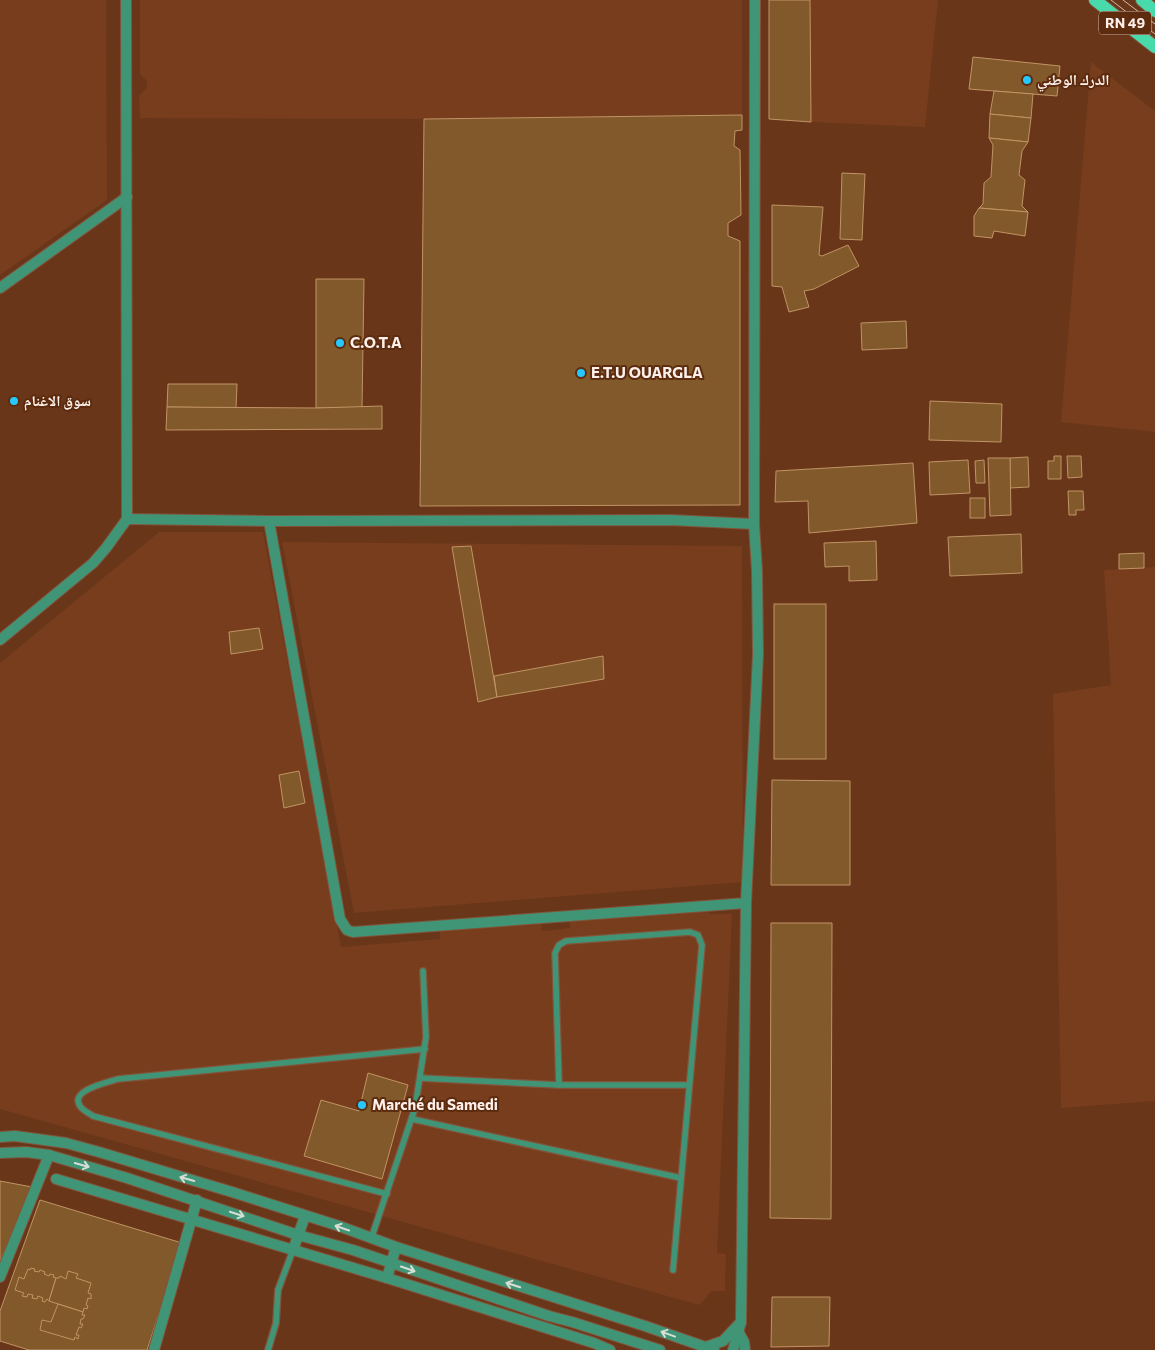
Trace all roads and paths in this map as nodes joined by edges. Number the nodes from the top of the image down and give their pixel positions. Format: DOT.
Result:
graph roads {
  1 [pos="126,0"];
  2 [pos="756,0"];
  3 [pos="1095,0"];
  4 [pos="1142,0"];
  5 [pos="1155,11"];
  6 [pos="1155,47"];
  7 [pos="127,197"];
  8 [pos="0,288"];
  9 [pos="127,519"];
  10 [pos="269,521"];
  11 [pos="754,524"];
  12 [pos="0,640"];
  13 [pos="746,903"];
  14 [pos="423,971"];
  15 [pos="424,1048"];
  16 [pos="420,1078"];
  17 [pos="559,1085"];
  18 [pos="689,1085"];
  19 [pos="412,1119"];
  20 [pos="0,1137"];
  21 [pos="0,1153"];
  22 [pos="49,1155"];
  23 [pos="681,1178"];
  24 [pos="56,1179"];
  25 [pos="386,1194"];
  26 [pos="197,1200"];
  27 [pos="305,1216"];
  28 [pos="191,1219"];
  29 [pos="298,1235"];
  30 [pos="371,1239"];
  31 [pos="396,1247"];
  32 [pos="293,1250"];
  33 [pos="391,1264"];
  34 [pos="673,1270"];
  35 [pos="0,1277"];
  36 [pos="387,1278"];
  37 [pos="578,1306"];
  38 [pos="572,1322"];
  39 [pos="739,1327"];
  40 [pos="598,1330"];
  41 [pos="594,1343"];
  42 [pos="709,1349"];
  43 [pos="154,1350"];
  44 [pos="268,1350"];
  45 [pos="610,1350"];
  46 [pos="660,1350"];
  47 [pos="733,1350"];
  48 [pos="745,1350"];
  1 -- 7 [label="street"];
  2 -- 11 [label="street"];
  3 -- 6 [label="main road, RN 49"];
  4 -- 5 [label="main road, RN 49"];
  7 -- 8 [label="street"];
  7 -- 9 [label="street"];
  9 -- 10 [label="street"];
  9 -- 12 [label="street"];
  10 -- 11 [label="street"];
  10 -- 13 [label="street"];
  11 -- 13 [label="street"];
  13 -- 39 [label="street"];
  14 -- 15 [label="lane"];
  15 -- 16 [label="lane"];
  15 -- 25 [label="lane"];
  16 -- 17 [label="lane"];
  16 -- 19 [label="lane"];
  17 -- 18 [label="lane"];
  17 -- 18 [label="lane"];
  18 -- 23 [label="lane"];
  19 -- 23 [label="lane"];
  19 -- 25 [label="lane"];
  27 -- 20 [label="street, one-way"];
  21 -- 22 [label="street"];
  22 -- 26 [label="street, one-way"];
  22 -- 35 [label="street"];
  23 -- 34 [label="lane"];
  24 -- 28 [label="street"];
  25 -- 30 [label="lane"];
  26 -- 28 [label="street"];
  26 -- 29 [label="street, one-way"];
  27 -- 29 [label="street"];
  30 -- 27 [label="street, one-way"];
  28 -- 32 [label="street"];
  28 -- 43 [label="street"];
  29 -- 32 [label="street"];
  29 -- 33 [label="street"];
  30 -- 31 [label="street"];
  31 -- 33 [label="street"];
  37 -- 31 [label="street, one-way"];
  32 -- 36 [label="street"];
  32 -- 44 [label="lane"];
  33 -- 36 [label="street"];
  33 -- 38 [label="street, one-way"];
  36 -- 41 [label="street"];
  37 -- 38 [label="street"];
  42 -- 37 [label="street, one-way"];
  38 -- 40 [label="street"];
  39 -- 42 [label="street"];
  39 -- 47 [label="street"];
  39 -- 48 [label="street"];
  40 -- 41 [label="street"];
  40 -- 46 [label="street"];
  41 -- 45 [label="street"];
}
